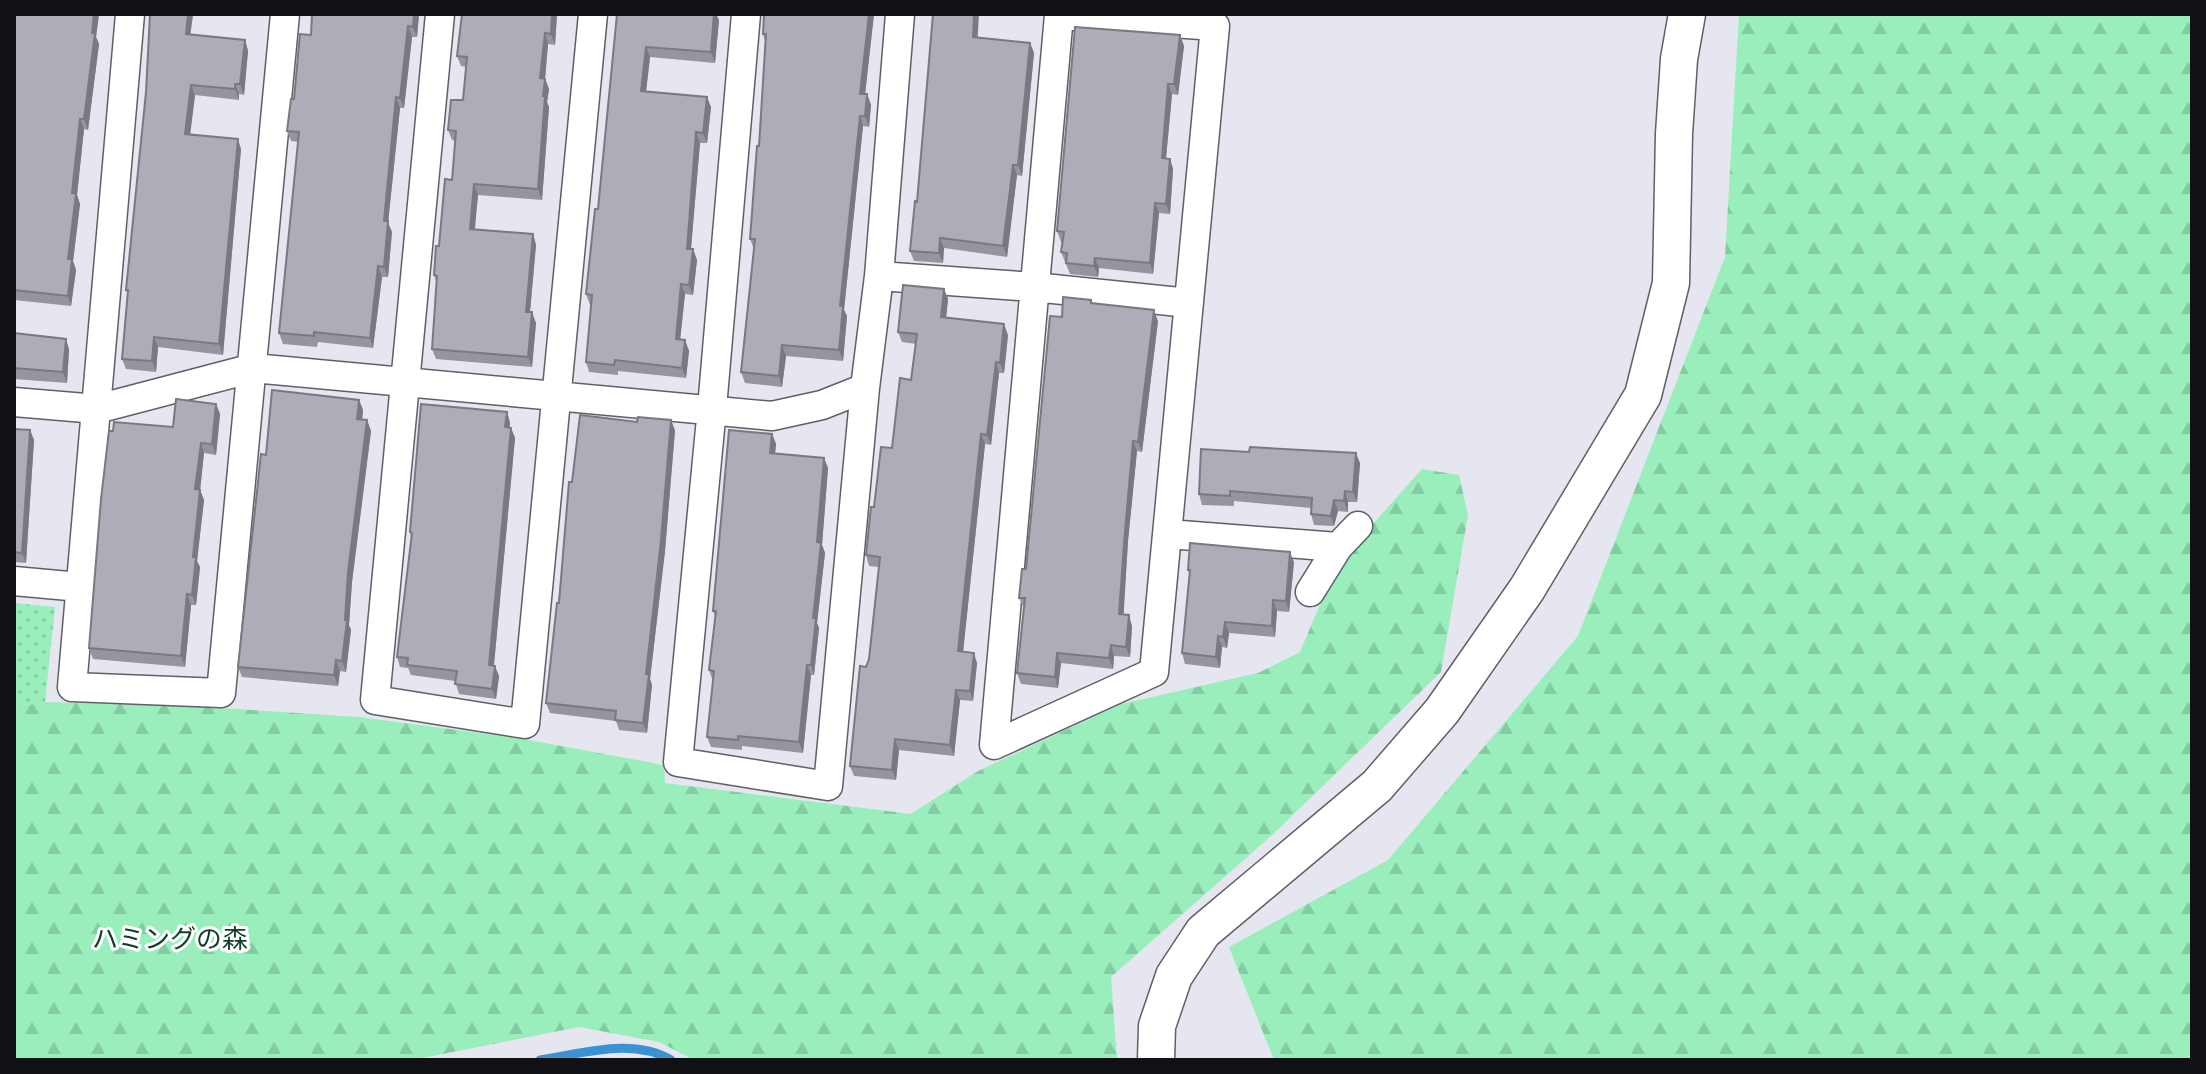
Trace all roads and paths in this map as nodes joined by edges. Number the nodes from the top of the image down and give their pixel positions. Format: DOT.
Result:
graph roads {
  1 [pos="130,14"];
  2 [pos="285,14"];
  3 [pos="440,14"];
  4 [pos="593,14"];
  5 [pos="746,14"];
  6 [pos="900,14"];
  7 [pos="1687,14"];
  8 [pos="879,276"];
  9 [pos="1034,287"];
  10 [pos="1189,303"];
  11 [pos="253,368"];
  12 [pos="407,381"];
  13 [pos="865,388"];
  14 [pos="558,396"];
  15 [pos="14,402"];
  16 [pos="712,408"];
  17 [pos="97,409"];
  18 [pos="1358,526"];
  19 [pos="1168,534"];
  20 [pos="1338,547"];
  21 [pos="14,581"];
  22 [pos="80,587"];
  23 [pos="1310,592"];
  24 [pos="1156,1060"];
  1 -- 17 [label="street"];
  2 -- 11 [label="street"];
  3 -- 12 [label="street"];
  4 -- 14 [label="street"];
  5 -- 16 [label="street"];
  6 -- 8 [label="street"];
  7 -- 24 [label="street"];
  8 -- 9 [label="street"];
  8 -- 13 [label="street"];
  9 -- 10 [label="street"];
  9 -- 10 [label="street"];
  9 -- 19 [label="street"];
  10 -- 19 [label="street"];
  11 -- 12 [label="street"];
  11 -- 17 [label="street"];
  11 -- 22 [label="street"];
  12 -- 14 [label="street"];
  12 -- 14 [label="street"];
  13 -- 16 [label="street"];
  13 -- 16 [label="street"];
  14 -- 16 [label="street"];
  15 -- 17 [label="street"];
  17 -- 22 [label="street"];
  18 -- 20 [label="street"];
  19 -- 20 [label="street"];
  20 -- 23 [label="street"];
  21 -- 22 [label="street"];
}
